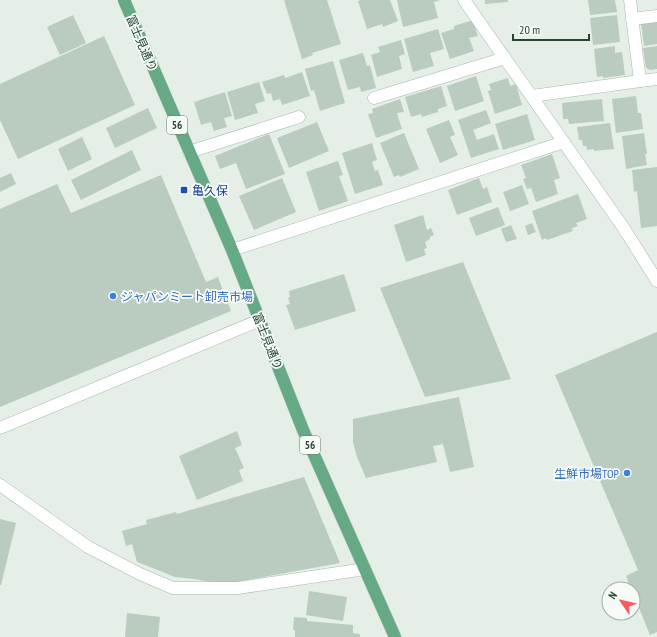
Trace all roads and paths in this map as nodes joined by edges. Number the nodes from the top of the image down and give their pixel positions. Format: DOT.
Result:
graph roads {
  1 [pos="124,0"];
  2 [pos="464,0"];
  3 [pos="630,0"];
  4 [pos="657,16"];
  5 [pos="632,19"];
  6 [pos="505,58"];
  7 [pos="657,79"];
  8 [pos="640,81"];
  9 [pos="532,96"];
  10 [pos="374,98"];
  11 [pos="299,117"];
  12 [pos="564,142"];
  13 [pos="189,152"];
  14 [pos="232,250"];
  15 [pos="657,281"];
  16 [pos="260,320"];
  17 [pos="0,428"];
  18 [pos="0,485"];
  19 [pos="364,569"];
  20 [pos="395,637"];
  1 -- 13 [label="main road, 富士見通り / 56"];
  2 -- 6 [label="street"];
  3 -- 5 [label="street"];
  4 -- 5 [label="street"];
  5 -- 8 [label="street"];
  6 -- 9 [label="street"];
  6 -- 10 [label="street"];
  7 -- 8 [label="street"];
  8 -- 9 [label="street"];
  9 -- 12 [label="street"];
  11 -- 13 [label="street"];
  12 -- 14 [label="street"];
  12 -- 15 [label="street"];
  13 -- 14 [label="main road, 富士見通り / 56"];
  14 -- 16 [label="main road, 富士見通り / 56"];
  16 -- 17 [label="street"];
  16 -- 19 [label="main road, 富士見通り / 56"];
  18 -- 19 [label="street"];
  19 -- 20 [label="main road, 富士見通り / 56"];
}
